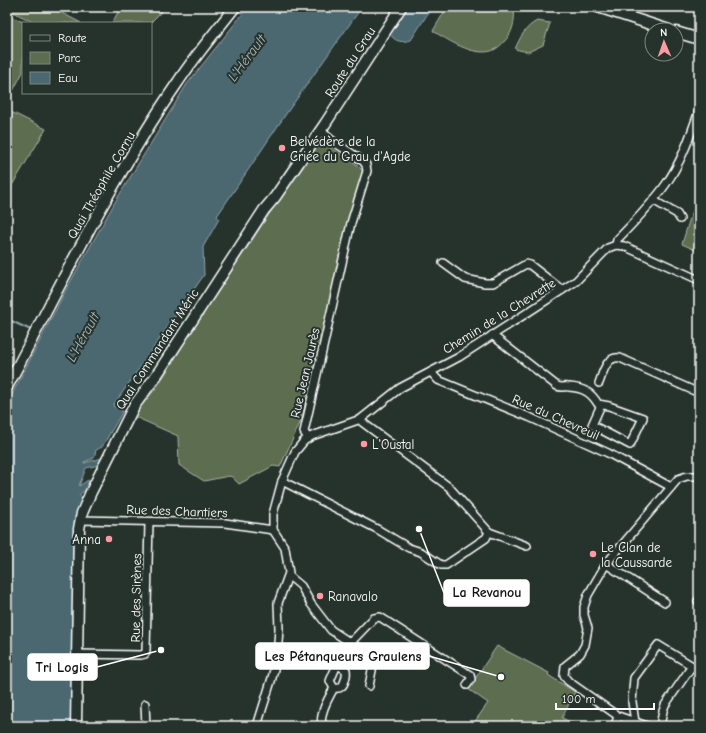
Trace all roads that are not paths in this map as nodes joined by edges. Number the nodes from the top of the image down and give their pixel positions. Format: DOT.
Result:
graph roads {
  1 [pos="235,7"];
  2 [pos="400,7"];
  3 [pos="598,7"];
  4 [pos="644,22"];
  5 [pos="684,34"];
  6 [pos="699,39"];
  7 [pos="699,111"];
  8 [pos="320,130"];
  9 [pos="654,200"];
  10 [pos="680,219"];
  11 [pos="616,245"];
  12 [pos="443,263"];
  13 [pos="699,280"];
  14 [pos="562,290"];
  15 [pos="492,335"];
  16 [pos="430,372"];
  17 [pos="599,383"];
  18 [pos="7,387"];
  19 [pos="699,393"];
  20 [pos="601,405"];
  21 [pos="361,419"];
  22 [pos="308,438"];
  23 [pos="699,476"];
  24 [pos="282,481"];
  25 [pos="671,487"];
  26 [pos="80,520"];
  27 [pos="149,522"];
  28 [pos="273,530"];
  29 [pos="489,532"];
  30 [pos="527,546"];
  31 [pos="606,564"];
  32 [pos="289,576"];
  33 [pos="665,602"];
  34 [pos="350,642"];
  35 [pos="77,654"];
  36 [pos="692,666"];
  37 [pos="699,670"];
  38 [pos="468,685"];
  39 [pos="369,686"];
  40 [pos="334,688"];
  41 [pos="145,704"];
  42 [pos="618,716"];
  43 [pos="635,722"];
  44 [pos="76,726"];
  45 [pos="146,726"];
  46 [pos="257,726"];
  47 [pos="322,726"];
  48 [pos="614,726"];
  49 [pos="647,726"];
  50 [pos="660,726"];
  1 -- 18 [label="street, Quai Théophile Cornu"];
  2 -- 8 [label="street, Route du Grau"];
  3 -- 4 [label="street"];
  5 -- 6 [label="street"];
  7 -- 9 [label="street"];
  8 -- 22 [label="street, Rue Jean Jaurès"];
  8 -- 26 [label="street, Quai Commandant Méric"];
  9 -- 10 [label="street"];
  9 -- 11 [label="street"];
  11 -- 13 [label="street"];
  11 -- 14 [label="street, Chemin de la Chevrette"];
  12 -- 14 [label="street"];
  14 -- 15 [label="street, Chemin de la Chevrette"];
  15 -- 16 [label="street, Chemin de la Chevrette"];
  15 -- 20 [label="street"];
  16 -- 21 [label="street, Chemin de la Chevrette"];
  16 -- 25 [label="street, Rue du Chevreuil"];
  17 -- 19 [label="street"];
  20 -- 20 [label="street"];
  21 -- 22 [label="street, Chemin de la Chevrette"];
  21 -- 29 [label="street"];
  22 -- 24 [label="street"];
  23 -- 25 [label="street"];
  24 -- 28 [label="street"];
  24 -- 29 [label="street"];
  25 -- 31 [label="street"];
  26 -- 27 [label="street, Rue des Chantiers"];
  26 -- 35 [label="street, Quai Commandant Méric"];
  27 -- 28 [label="street, Rue des Chantiers"];
  27 -- 35 [label="street, Rue des Sirènes"];
  28 -- 32 [label="street"];
  29 -- 30 [label="street"];
  31 -- 33 [label="street"];
  31 -- 42 [label="street"];
  32 -- 34 [label="street"];
  32 -- 46 [label="street"];
  34 -- 38 [label="street"];
  34 -- 39 [label="street"];
  35 -- 44 [label="street, Quai Commandant Méric"];
  36 -- 37 [label="street"];
  36 -- 43 [label="street"];
  36 -- 50 [label="street"];
  40 -- 47 [label="street"];
  41 -- 45 [label="street"];
  42 -- 43 [label="street"];
  42 -- 48 [label="street"];
  43 -- 49 [label="street"];
}
